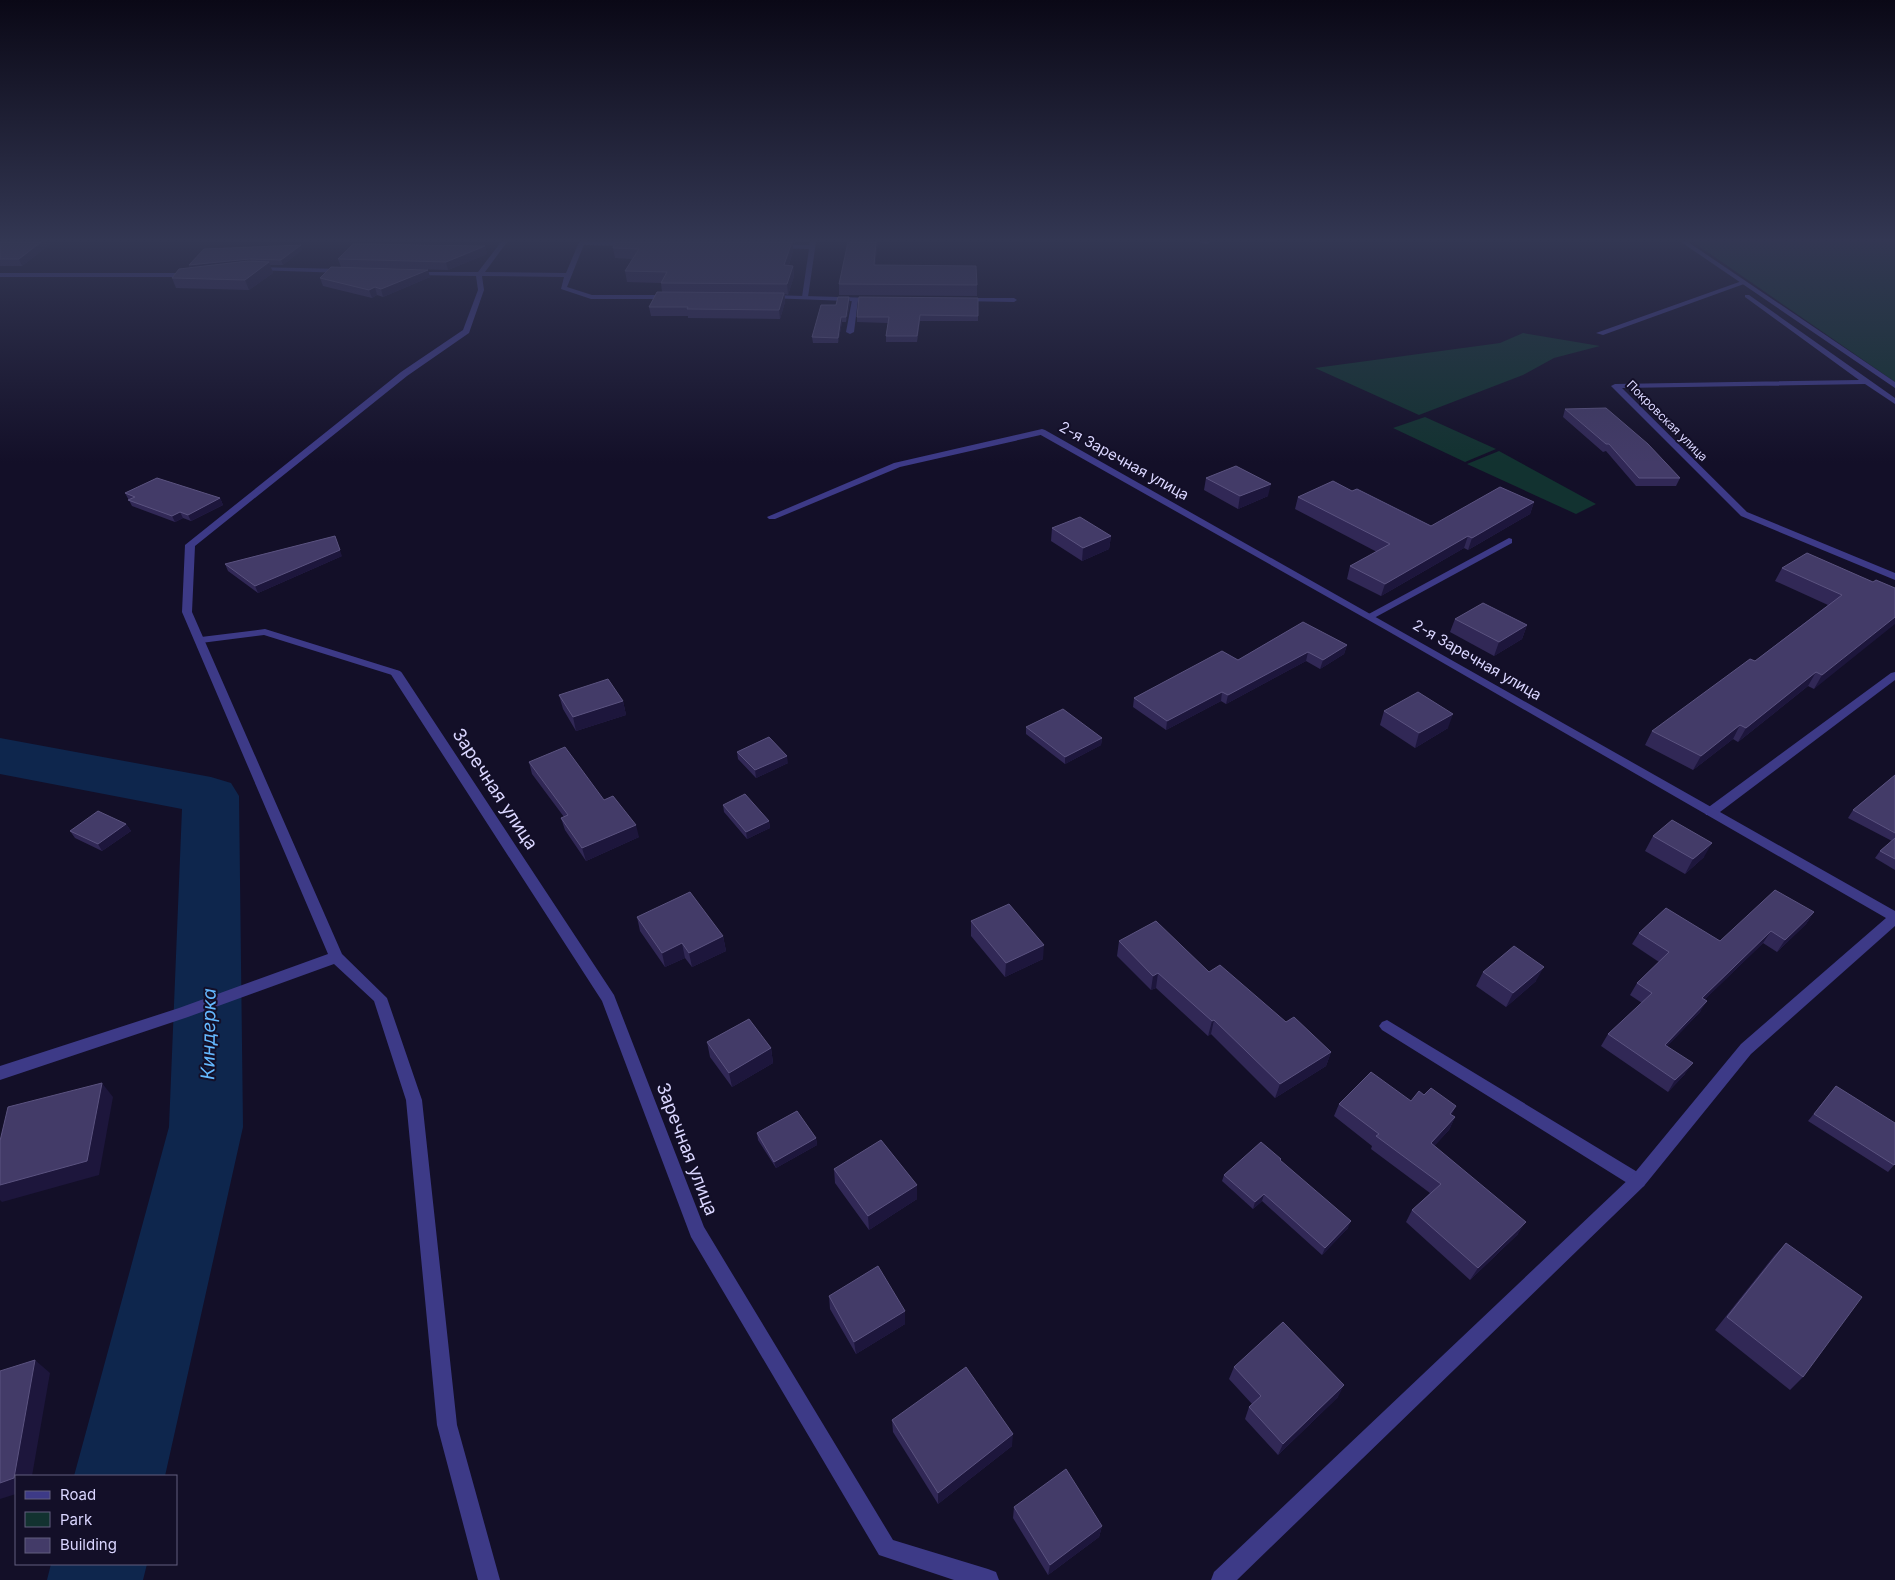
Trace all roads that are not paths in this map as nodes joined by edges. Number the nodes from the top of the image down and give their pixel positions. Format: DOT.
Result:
graph roads {
  1 [pos="472,316"];
  2 [pos="853,316"];
  3 [pos="1649,316"];
  4 [pos="1775,316"];
  5 [pos="1791,316"];
  6 [pos="850,332"];
  7 [pos="1600,333"];
  8 [pos="1867,382"];
  9 [pos="1895,386"];
  10 [pos="1895,402"];
  11 [pos="772,517"];
  12 [pos="1509,541"];
  13 [pos="1895,577"];
  14 [pos="1370,616"];
  15 [pos="201,640"];
  16 [pos="1895,675"];
  17 [pos="1711,812"];
  18 [pos="1895,918"];
  19 [pos="336,957"];
  20 [pos="1388,1026"];
  21 [pos="0,1073"];
  22 [pos="1638,1181"];
  23 [pos="489,1580"];
  24 [pos="988,1580"];
  25 [pos="1222,1580"];
  1 -- 15 [label="street"];
  2 -- 6 [label="street"];
  3 -- 7 [label="street"];
  4 -- 8 [label="street"];
  5 -- 9 [label="street"];
  8 -- 10 [label="street"];
  8 -- 13 [label="street, Покровская улица"];
  11 -- 14 [label="street, 2-я Заречная улица"];
  12 -- 14 [label="street"];
  14 -- 17 [label="street, 2-я Заречная улица"];
  15 -- 19 [label="street"];
  15 -- 24 [label="street, Заречная улица"];
  16 -- 17 [label="street"];
  17 -- 18 [label="street, 2-я Заречная улица"];
  18 -- 22 [label="street"];
  19 -- 21 [label="street"];
  19 -- 23 [label="street"];
  20 -- 22 [label="street"];
  22 -- 25 [label="street"];
}
